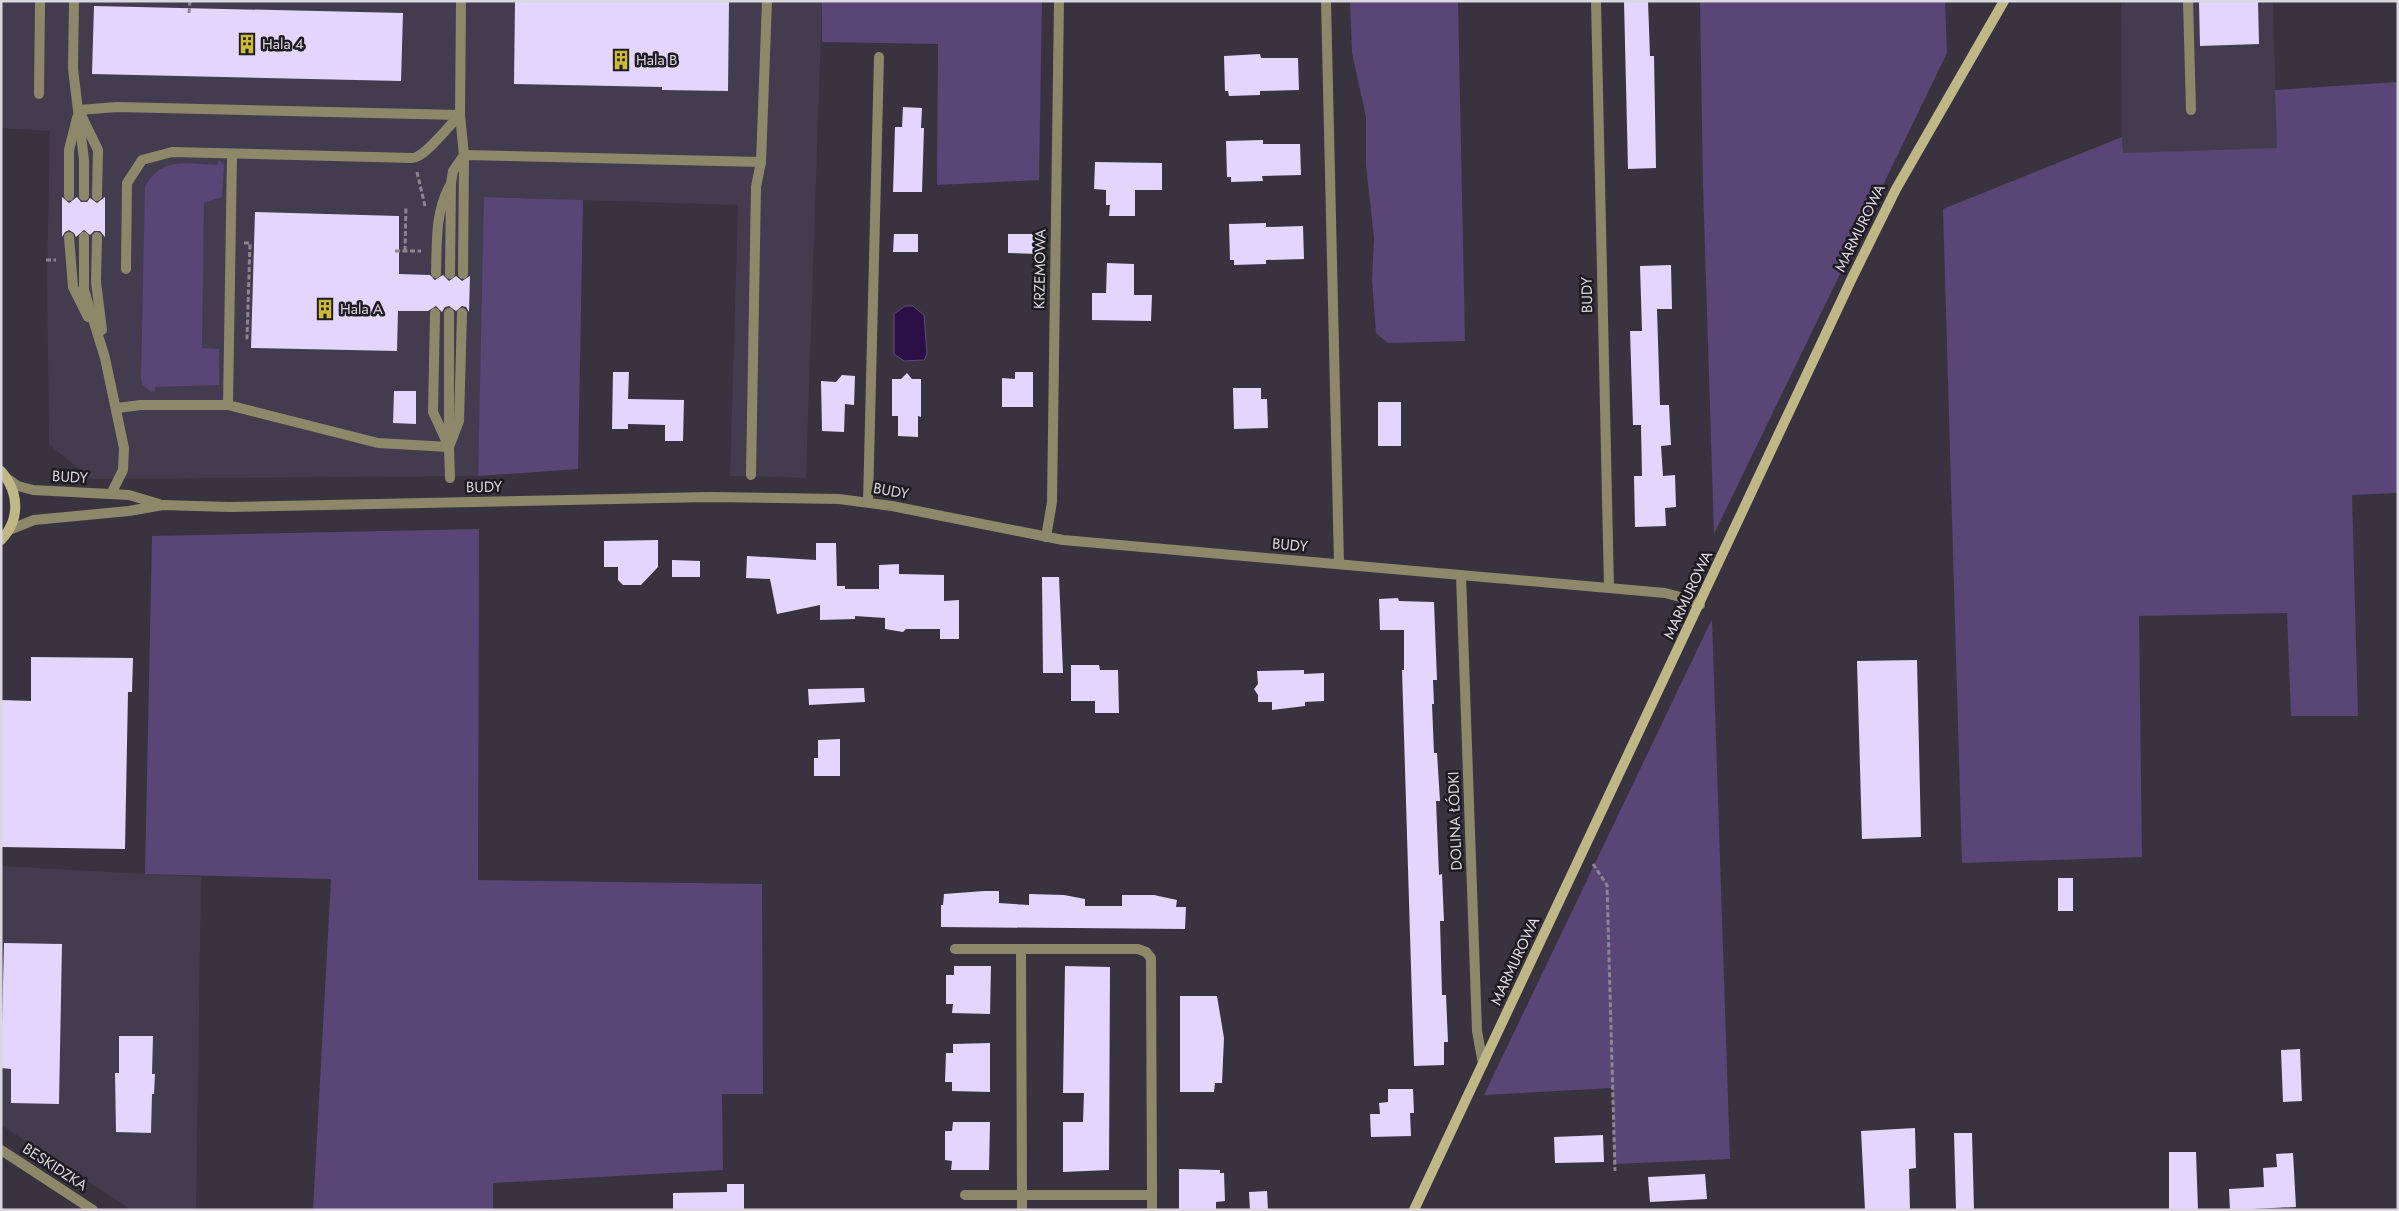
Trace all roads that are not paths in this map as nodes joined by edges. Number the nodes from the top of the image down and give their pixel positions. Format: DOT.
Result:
graph roads {
  1 [pos="40,1"];
  2 [pos="74,1"];
  3 [pos="461,1"];
  4 [pos="767,1"];
  5 [pos="1059,1"];
  6 [pos="1326,1"];
  7 [pos="1596,1"];
  8 [pos="2004,1"];
  9 [pos="2188,1"];
  10 [pos="880,57"];
  11 [pos="38,94"];
  12 [pos="78,110"];
  13 [pos="2191,110"];
  14 [pos="460,115"];
  15 [pos="232,154"];
  16 [pos="464,155"];
  17 [pos="761,162"];
  18 [pos="451,183"];
  19 [pos="69,196"];
  20 [pos="84,196"];
  21 [pos="97,196"];
  22 [pos="69,237"];
  23 [pos="84,237"];
  24 [pos="97,237"];
  25 [pos="126,269"];
  26 [pos="436,273"];
  27 [pos="450,274"];
  28 [pos="463,274"];
  29 [pos="435,313"];
  30 [pos="449,313"];
  31 [pos="462,313"];
  32 [pos="105,358"];
  33 [pos="228,405"];
  34 [pos="117,408"];
  35 [pos="449,447"];
  36 [pos="5,475"];
  37 [pos="751,475"];
  38 [pos="450,478"];
  39 [pos="111,494"];
  40 [pos="868,502"];
  41 [pos="162,504"];
  42 [pos="9,530"];
  43 [pos="1046,537"];
  44 [pos="1,540"];
  45 [pos="1339,564"];
  46 [pos="1461,575"];
  47 [pos="1609,588"];
  48 [pos="1700,605"];
  49 [pos="955,949"];
  50 [pos="1021,949"];
  51 [pos="1483,1064"];
  52 [pos="1,1150"];
  53 [pos="965,1195"];
  54 [pos="1022,1195"];
  55 [pos="1152,1195"];
  56 [pos="93,1210"];
  57 [pos="1022,1210"];
  58 [pos="1152,1210"];
  59 [pos="1414,1210"];
  1 -- 11 [label="street"];
  2 -- 12 [label="street"];
  3 -- 14 [label="street"];
  4 -- 17 [label="street"];
  5 -- 43 [label="street, KRZEMOWA"];
  6 -- 45 [label="street"];
  7 -- 47 [label="street, BUDY"];
  8 -- 48 [label="street, MARMUROWA"];
  9 -- 13 [label="street"];
  10 -- 40 [label="street"];
  12 -- 14 [label="street"];
  12 -- 19 [label="street"];
  12 -- 20 [label="street"];
  12 -- 21 [label="street"];
  14 -- 15 [label="street"];
  14 -- 16 [label="street"];
  15 -- 25 [label="street"];
  15 -- 33 [label="street"];
  16 -- 17 [label="street"];
  16 -- 18 [label="street"];
  16 -- 28 [label="street"];
  17 -- 37 [label="street"];
  18 -- 26 [label="street"];
  18 -- 27 [label="street"];
  22 -- 32 [label="street"];
  23 -- 32 [label="street"];
  24 -- 32 [label="street"];
  29 -- 35 [label="street"];
  30 -- 35 [label="street"];
  31 -- 35 [label="street"];
  32 -- 34 [label="street"];
  33 -- 34 [label="street"];
  33 -- 35 [label="street"];
  34 -- 39 [label="street"];
  35 -- 38 [label="street"];
  36 -- 39 [label="street, BUDY"];
  36 -- 42 [label="street"];
  39 -- 41 [label="street, BUDY"];
  40 -- 41 [label="street, BUDY"];
  40 -- 43 [label="street, BUDY"];
  41 -- 42 [label="street, BUDY"];
  42 -- 44 [label="street"];
  43 -- 45 [label="street, BUDY"];
  45 -- 46 [label="street, BUDY"];
  46 -- 47 [label="street, BUDY"];
  46 -- 51 [label="street, DOLINA ŁÓDKI"];
  47 -- 48 [label="street, BUDY"];
  48 -- 51 [label="street, MARMUROWA"];
  49 -- 50 [label="street"];
  50 -- 54 [label="street"];
  50 -- 55 [label="street"];
  51 -- 59 [label="street, MARMUROWA"];
  52 -- 56 [label="street, BESKIDZKA"];
  53 -- 54 [label="street"];
  54 -- 55 [label="street"];
  54 -- 57 [label="street"];
  55 -- 58 [label="street"];
}
